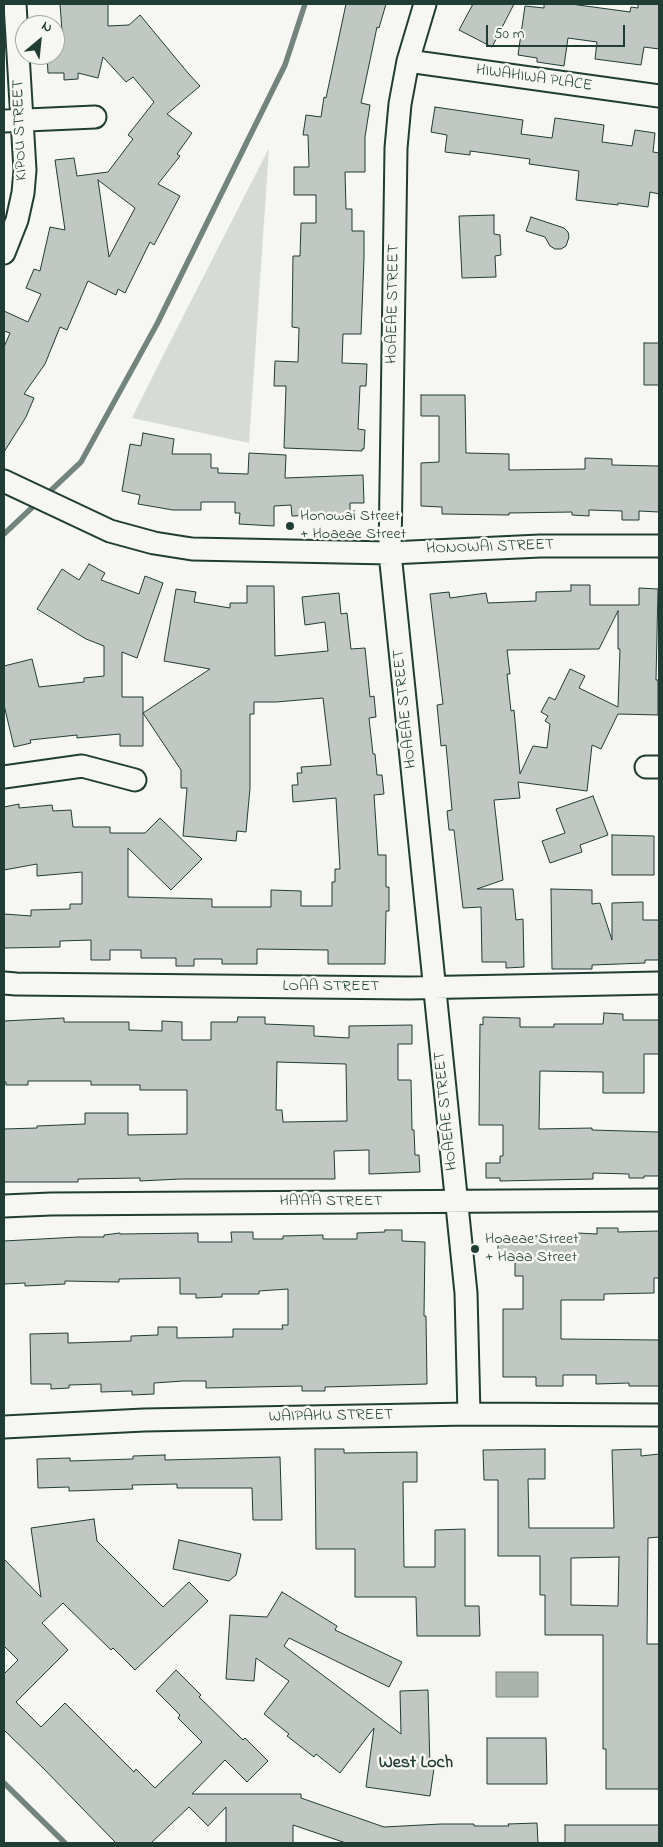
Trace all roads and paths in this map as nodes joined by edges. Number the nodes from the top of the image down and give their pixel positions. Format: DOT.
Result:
graph roads {
  1 [pos="15,4"];
  2 [pos="424,4"];
  3 [pos="408,61"];
  4 [pos="659,96"];
  5 [pos="95,117"];
  6 [pos="13,121"];
  7 [pos="4,253"];
  8 [pos="7,482"];
  9 [pos="659,546"];
  10 [pos="390,553"];
  11 [pos="4,777"];
  12 [pos="135,780"];
  13 [pos="4,983"];
  14 [pos="659,983"];
  15 [pos="434,988"];
  16 [pos="659,1200"];
  17 [pos="456,1201"];
  18 [pos="4,1206"];
  19 [pos="469,1414"];
  20 [pos="659,1415"];
  21 [pos="4,1426"];
  1 -- 6 [label="street, KIPOU STREET"];
  2 -- 3 [label="street, HOAEAE STREET"];
  3 -- 4 [label="street, HIWAHIWA PLACE"];
  3 -- 10 [label="street, HOAEAE STREET"];
  5 -- 6 [label="street"];
  6 -- 7 [label="street, KIPOU STREET"];
  8 -- 10 [label="street, HONOWAI STREET"];
  9 -- 10 [label="street, HONOWAI STREET"];
  10 -- 15 [label="street, HOAEAE STREET"];
  11 -- 12 [label="street"];
  13 -- 15 [label="street, LOAA STREET"];
  14 -- 15 [label="street, LOAA STREET"];
  15 -- 17 [label="street, HOAEAE STREET"];
  16 -- 17 [label="street, HA'A'A STREET"];
  17 -- 18 [label="street, HA'A'A STREET"];
  17 -- 19 [label="street, HOAEAE STREET"];
  19 -- 20 [label="street, WAIPAHU STREET"];
  19 -- 21 [label="street, WAIPAHU STREET"];
}
